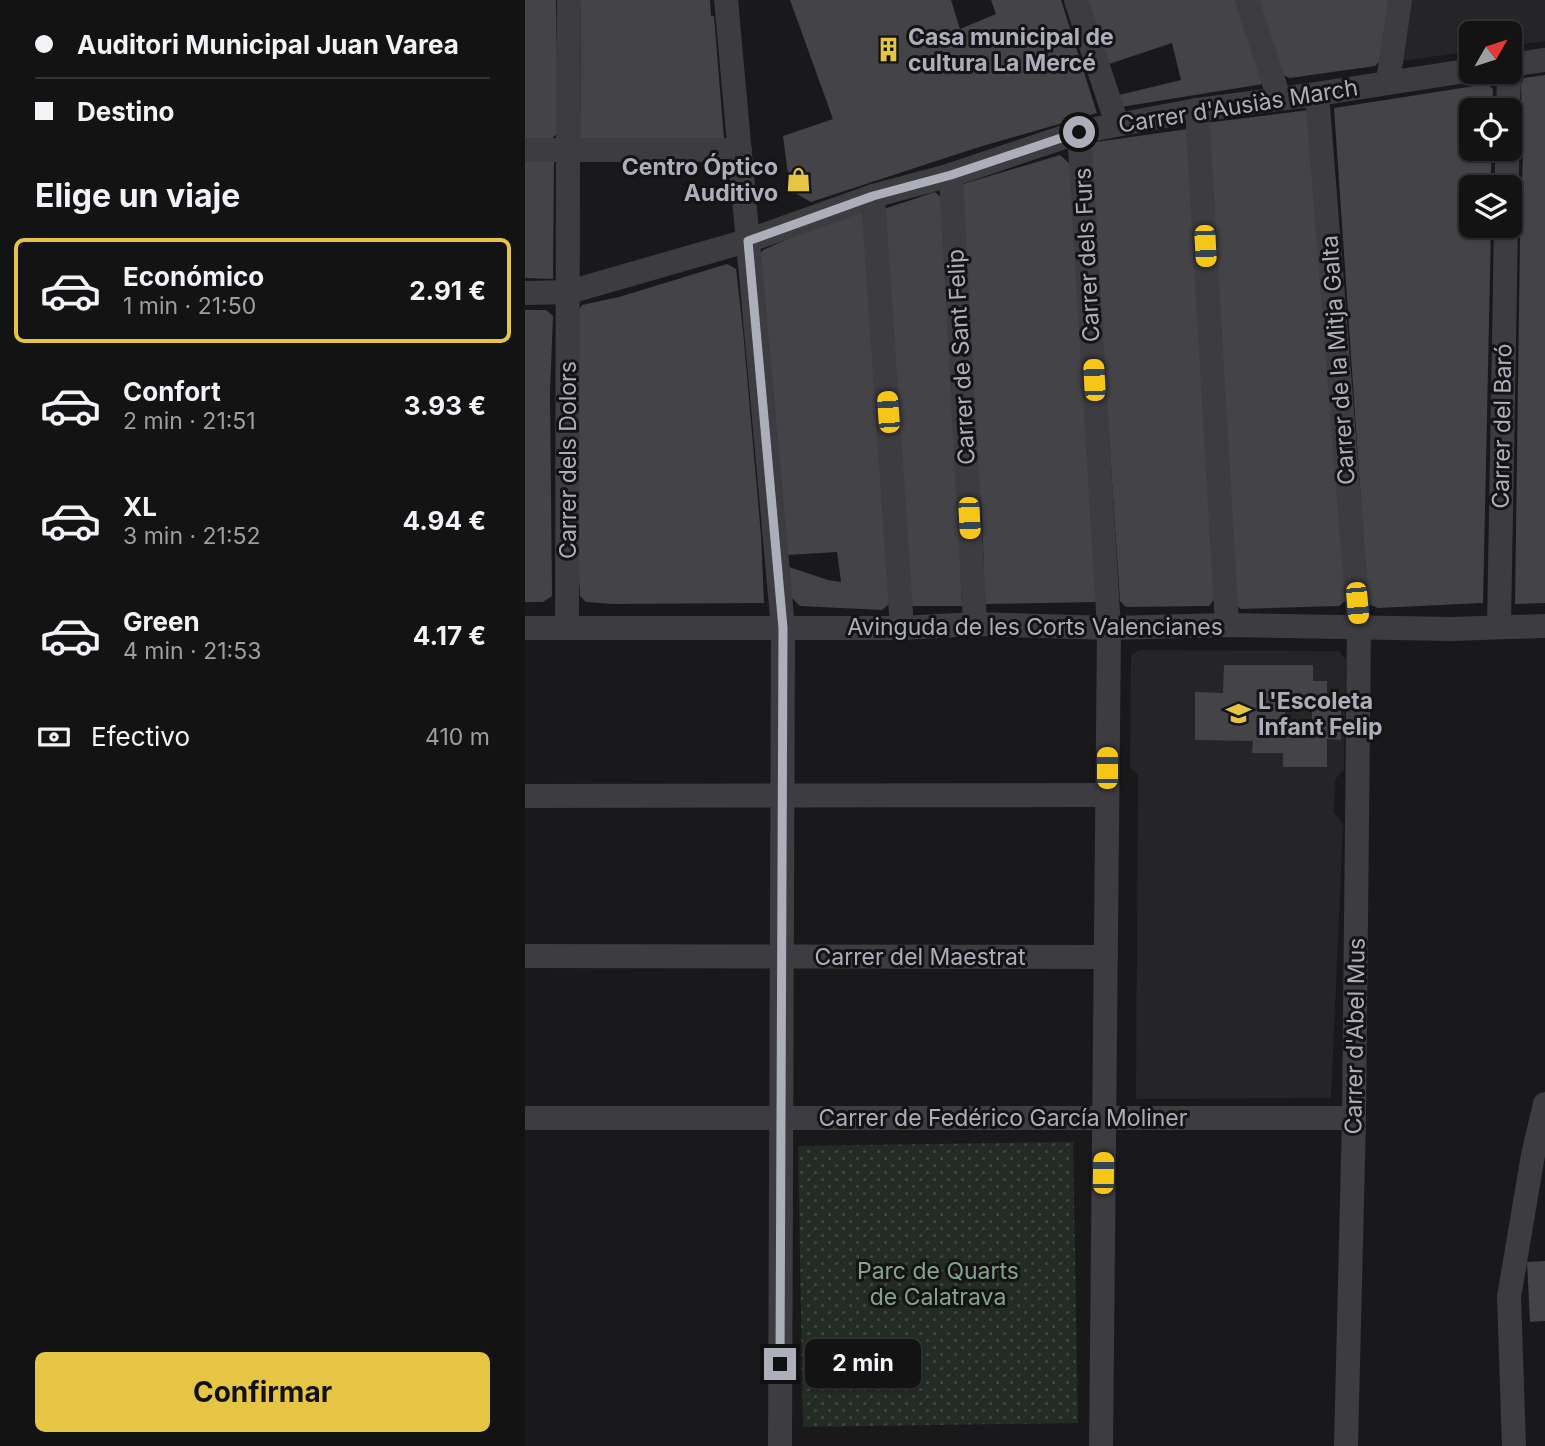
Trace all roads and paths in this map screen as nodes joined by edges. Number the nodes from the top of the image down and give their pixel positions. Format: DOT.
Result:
graph roads {
  1 [pos="569,0"];
  2 [pos="726,0"];
  3 [pos="1076,0"];
  4 [pos="1247,0"];
  5 [pos="1400,0"];
  6 [pos="1545,60"];
  7 [pos="1523,63"];
  8 [pos="1459,72"];
  9 [pos="1388,82"];
  10 [pos="1317,94"];
  11 [pos="1279,98"];
  12 [pos="1197,110"];
  13 [pos="1117,124"];
  14 [pos="1079,132"];
  15 [pos="525,150"];
  16 [pos="568,150"];
  17 [pos="740,150"];
  18 [pos="951,175"];
  19 [pos="873,196"];
  20 [pos="1506,238"];
  21 [pos="748,241"];
  22 [pos="569,292"];
  23 [pos="525,293"];
  24 [pos="975,624"];
  25 [pos="1227,625"];
  26 [pos="1545,625"];
  27 [pos="1359,626"];
  28 [pos="1499,626"];
  29 [pos="525,628"];
  30 [pos="567,628"];
  31 [pos="783,628"];
  32 [pos="902,628"];
  33 [pos="1109,628"];
  34 [pos="1107,795"];
  35 [pos="525,796"];
  36 [pos="782,796"];
  37 [pos="525,956"];
  38 [pos="782,957"];
  39 [pos="1106,957"];
  40 [pos="1545,1104"];
  41 [pos="525,1118"];
  42 [pos="781,1118"];
  43 [pos="1104,1118"];
  44 [pos="1354,1118"];
  45 [pos="779,1446"];
  46 [pos="1101,1446"];
  47 [pos="1346,1446"];
  48 [pos="1514,1446"];
  1 -- 16 [label="street, Carrer dels Dolors"];
  2 -- 17 [label="street"];
  3 -- 13 [label="street"];
  4 -- 11 [label="street"];
  5 -- 9 [label="street"];
  6 -- 7 [label="street"];
  8 -- 9 [label="street, Carrer d'Ausiàs March"];
  9 -- 10 [label="street, Carrer d'Ausiàs March"];
  10 -- 11 [label="street, Carrer d'Ausiàs March"];
  10 -- 27 [label="street, Carrer de la Mitja Galta"];
  11 -- 12 [label="street, Carrer d'Ausiàs March"];
  12 -- 13 [label="street, Carrer d'Ausiàs March"];
  12 -- 25 [label="street"];
  13 -- 14 [label="street, Carrer d'Ausiàs March"];
  14 -- 18 [label="street, Carrer d'Ausiàs March"];
  14 -- 33 [label="street, Carrer dels Furs"];
  15 -- 16 [label="street"];
  16 -- 17 [label="street"];
  16 -- 22 [label="street, Carrer dels Dolors"];
  17 -- 21 [label="street"];
  18 -- 19 [label="street, Carrer d'Ausiàs March"];
  18 -- 24 [label="street, Carrer de Sant Felip"];
  19 -- 21 [label="street, Carrer d'Ausiàs March"];
  19 -- 32 [label="street"];
  20 -- 28 [label="street, Carrer del Baró"];
  21 -- 22 [label="street, Carrer d'Ausiàs March"];
  21 -- 31 [label="street"];
  22 -- 23 [label="street, Carrer d'Ausiàs March"];
  22 -- 30 [label="street, Carrer dels Dolors"];
  24 -- 32 [label="street, Avinguda de les Corts Valencianes"];
  24 -- 33 [label="street, Avinguda de les Corts Valencianes"];
  25 -- 27 [label="street, Avinguda de les Corts Valencianes"];
  25 -- 33 [label="street, Avinguda de les Corts Valencianes"];
  26 -- 28 [label="street, Avinguda de les Corts Valencianes"];
  27 -- 28 [label="street, Avinguda de les Corts Valencianes"];
  27 -- 44 [label="street, Carrer d'Abel Mus"];
  29 -- 30 [label="street, Avinguda de les Corts Valencianes"];
  30 -- 31 [label="street, Avinguda de les Corts Valencianes"];
  31 -- 32 [label="street, Avinguda de les Corts Valencianes"];
  31 -- 36 [label="street"];
  33 -- 34 [label="street, Carrer dels Furs"];
  34 -- 36 [label="street"];
  34 -- 39 [label="street, Carrer dels Furs"];
  35 -- 36 [label="street"];
  36 -- 38 [label="street"];
  37 -- 38 [label="street, Carrer del Maestrat"];
  38 -- 39 [label="street, Carrer del Maestrat"];
  38 -- 42 [label="street"];
  39 -- 43 [label="street, Carrer dels Furs"];
  40 -- 48 [label="street"];
  41 -- 42 [label="street, Carrer de Fedérico García Moliner"];
  42 -- 43 [label="street, Carrer de Fedérico García Moliner"];
  42 -- 45 [label="street"];
  43 -- 44 [label="street, Carrer de Fedérico García Moliner"];
  43 -- 46 [label="street, Carrer dels Furs"];
  44 -- 47 [label="street, Carrer d'Abel Mus"];
}
